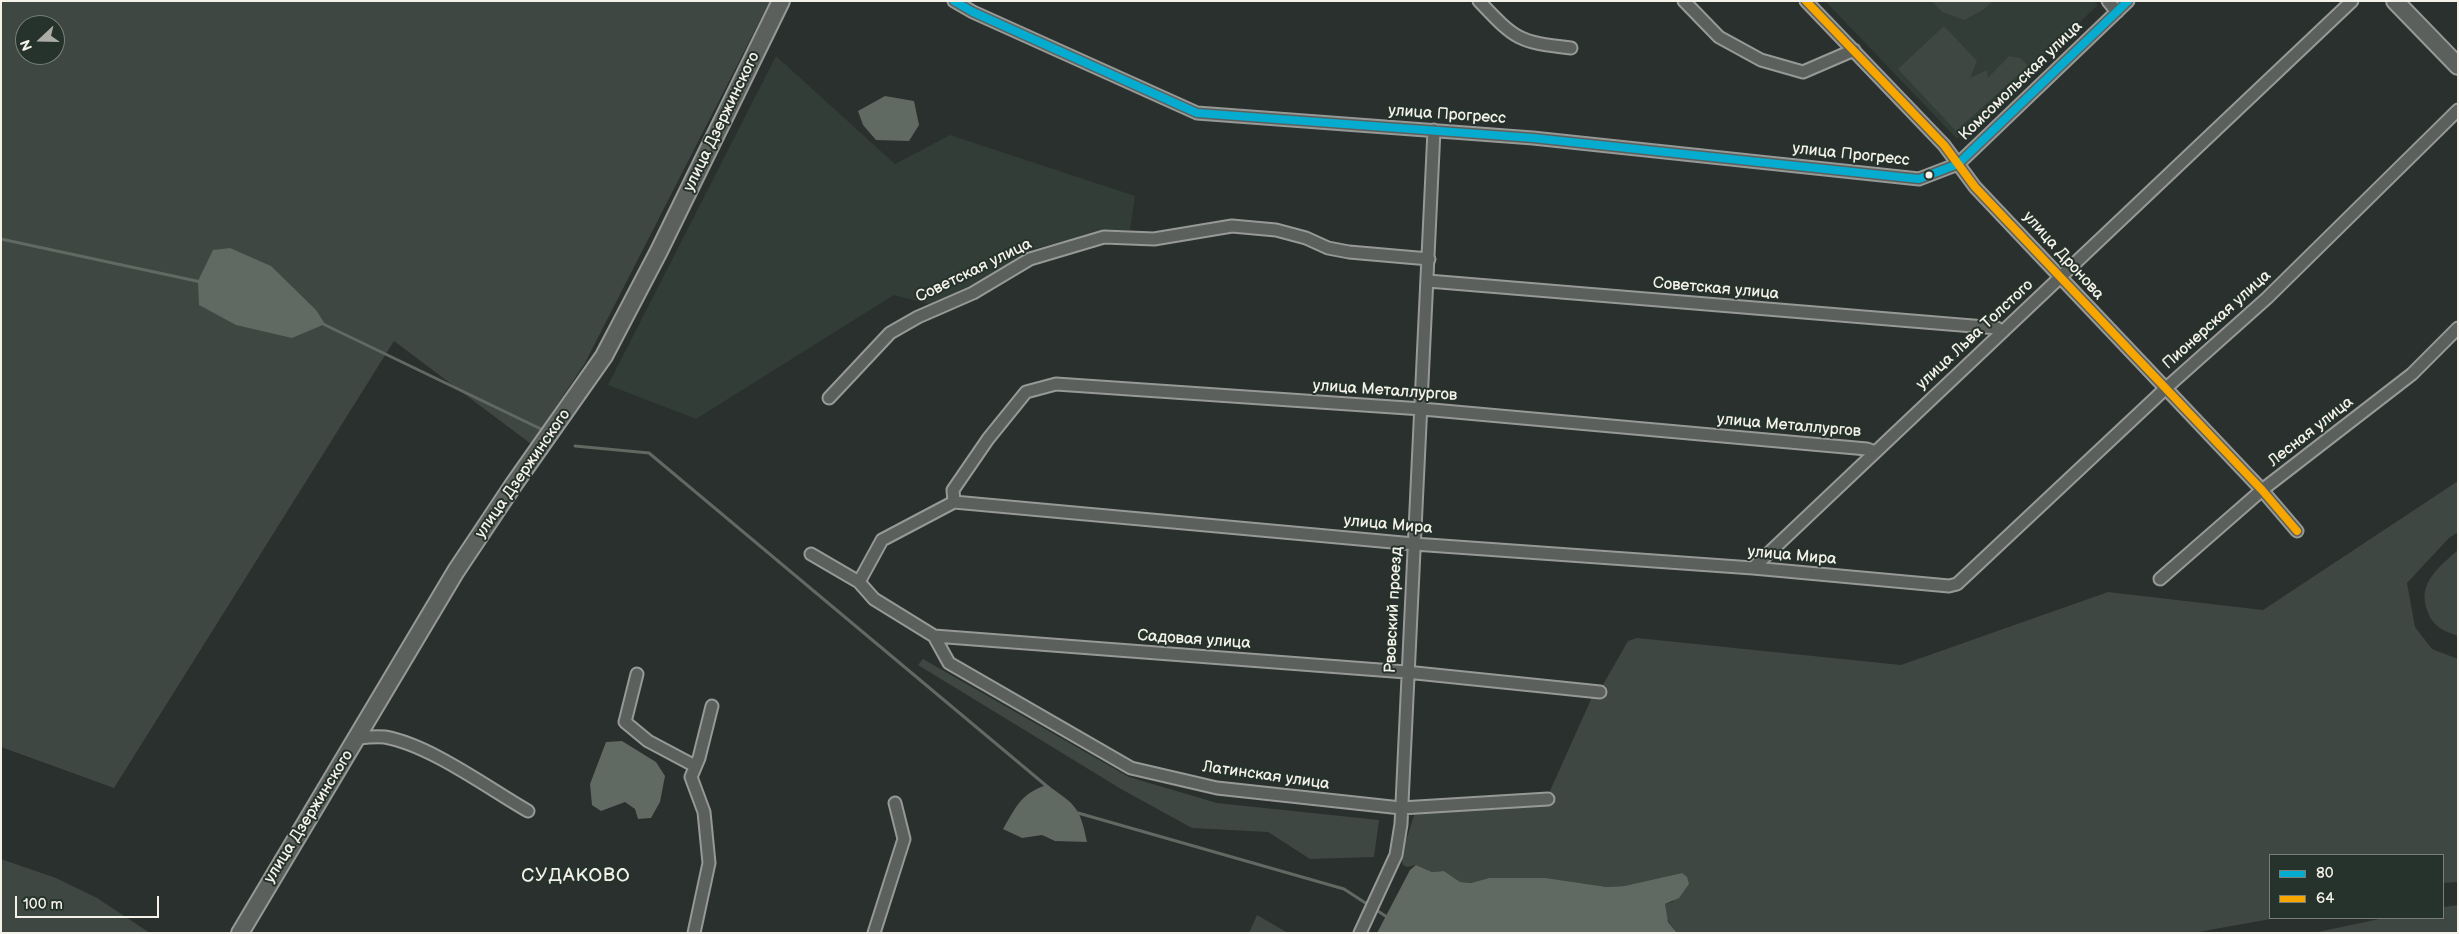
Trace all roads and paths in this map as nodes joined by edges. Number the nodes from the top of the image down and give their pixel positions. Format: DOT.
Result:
graph roads {
  1 [pos="781,1"];
  2 [pos="954,1"];
  3 [pos="1479,1"];
  4 [pos="1684,1"];
  5 [pos="1806,1"];
  6 [pos="2108,1"];
  7 [pos="2128,1"];
  8 [pos="2352,1"];
  9 [pos="2395,1"];
  10 [pos="2117,12"];
  11 [pos="1571,48"];
  12 [pos="1854,50"];
  13 [pos="2458,66"];
  14 [pos="2458,110"];
  15 [pos="1434,130"];
  16 [pos="1958,164"];
  17 [pos="1428,259"];
  18 [pos="2060,277"];
  19 [pos="1428,282"];
  20 [pos="2458,328"];
  21 [pos="2001,332"];
  22 [pos="2165,389"];
  23 [pos="829,398"];
  24 [pos="1422,409"];
  25 [pos="1876,452"];
  26 [pos="2262,490"];
  27 [pos="954,502"];
  28 [pos="2298,531"];
  29 [pos="1414,544"];
  30 [pos="811,554"];
  31 [pos="1753,568"];
  32 [pos="2160,579"];
  33 [pos="859,582"];
  34 [pos="1949,586"];
  35 [pos="934,636"];
  36 [pos="1406,672"];
  37 [pos="637,674"];
  38 [pos="1600,692"];
  39 [pos="712,706"];
  40 [pos="358,738"];
  41 [pos="695,766"];
  42 [pos="1548,800"];
  43 [pos="896,803"];
  44 [pos="1401,808"];
  45 [pos="528,811"];
  46 [pos="240,933"];
  47 [pos="694,933"];
  48 [pos="874,933"];
  49 [pos="1360,933"];
  1 -- 40 [label="street, улица Дзержинского"];
  2 -- 15 [label="street, улица Прогресс"];
  3 -- 11 [label="street"];
  4 -- 12 [label="street"];
  5 -- 12 [label="street, улица Дронова"];
  6 -- 10 [label="street"];
  7 -- 10 [label="street, Комсомольская улица"];
  8 -- 18 [label="street, улица Льва Толстого"];
  9 -- 13 [label="street"];
  10 -- 16 [label="street, Комсомольская улица"];
  12 -- 16 [label="street, улица Дронова"];
  14 -- 22 [label="street, Пионерская улица"];
  15 -- 16 [label="street, улица Прогресс"];
  15 -- 17 [label="street, Рвовский проезд"];
  16 -- 18 [label="street, улица Дронова"];
  17 -- 19 [label="street, Рвовский проезд"];
  17 -- 23 [label="street, Советская улица"];
  18 -- 21 [label="street, улица Льва Толстого"];
  18 -- 22 [label="street, улица Дронова"];
  19 -- 21 [label="street, Советская улица"];
  19 -- 24 [label="street, Рвовский проезд"];
  20 -- 26 [label="street, Лесная улица"];
  21 -- 25 [label="street, улица Льва Толстого"];
  22 -- 26 [label="street, улица Дронова"];
  22 -- 34 [label="street, Пионерская улица"];
  24 -- 25 [label="street, улица Металлургов"];
  24 -- 27 [label="street, улица Металлургов"];
  24 -- 29 [label="street, Рвовский проезд"];
  25 -- 31 [label="street, улица Льва Толстого"];
  26 -- 28 [label="street, улица Дронова"];
  26 -- 32 [label="street, Лесная улица"];
  27 -- 29 [label="street, улица Мира"];
  27 -- 33 [label="street"];
  29 -- 31 [label="street, улица Мира"];
  29 -- 36 [label="street, Рвовский проезд"];
  30 -- 33 [label="street, Садовая улица"];
  31 -- 34 [label="street, улица Мира"];
  33 -- 35 [label="street, Садовая улица"];
  35 -- 36 [label="street, Садовая улица"];
  35 -- 44 [label="street, Латинская улица"];
  36 -- 38 [label="street, Садовая улица"];
  36 -- 44 [label="street, Рвовский проезд"];
  37 -- 41 [label="street"];
  39 -- 41 [label="street"];
  40 -- 45 [label="street"];
  40 -- 46 [label="street, улица Дзержинского"];
  41 -- 47 [label="street"];
  42 -- 44 [label="street, Латинская улица"];
  43 -- 48 [label="street"];
  44 -- 49 [label="street, Рвовский проезд"];
}
